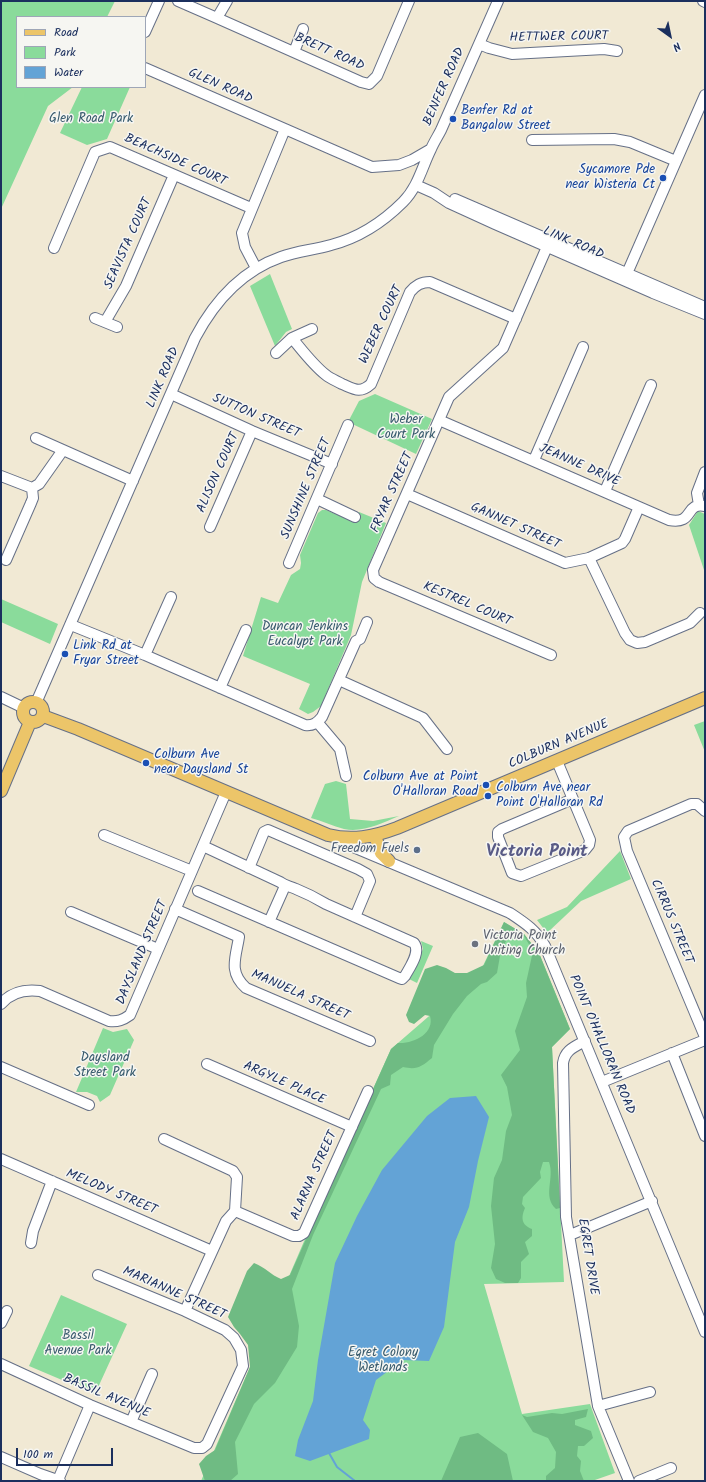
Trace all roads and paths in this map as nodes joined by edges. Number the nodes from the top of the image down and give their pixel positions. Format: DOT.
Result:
graph roads {
  1 [pos="159,1"];
  2 [pos="178,1"];
  3 [pos="227,1"];
  4 [pos="409,1"];
  5 [pos="494,2"];
  6 [pos="217,18"];
  7 [pos="303,29"];
  8 [pos="146,30"];
  9 [pos="479,44"];
  10 [pos="617,51"];
  11 [pos="294,52"];
  12 [pos="146,68"];
  13 [pos="705,96"];
  14 [pos="285,129"];
  15 [pos="532,140"];
  16 [pos="431,149"];
  17 [pos="676,161"];
  18 [pos="174,175"];
  19 [pos="416,185"];
  20 [pos="251,208"];
  21 [pos="549,243"];
  22 [pos="54,248"];
  23 [pos="256,268"];
  24 [pos="626,276"];
  25 [pos="705,307"];
  26 [pos="705,314"];
  27 [pos="95,318"];
  28 [pos="516,319"];
  29 [pos="105,322"];
  30 [pos="117,327"];
  31 [pos="312,329"];
  32 [pos="292,338"];
  33 [pos="583,347"];
  34 [pos="276,353"];
  35 [pos="651,385"];
  36 [pos="171,394"];
  37 [pos="439,420"];
  38 [pos="348,425"];
  39 [pos="252,430"];
  40 [pos="36,438"];
  41 [pos="63,450"];
  42 [pos="534,460"];
  43 [pos="332,464"];
  44 [pos="705,472"];
  45 [pos="1,476"];
  46 [pos="134,481"];
  47 [pos="32,488"];
  48 [pos="605,491"];
  49 [pos="407,494"];
  50 [pos="317,499"];
  51 [pos="702,505"];
  52 [pos="639,507"];
  53 [pos="355,517"];
  54 [pos="210,527"];
  55 [pos="589,558"];
  56 [pos="6,560"];
  57 [pos="289,563"];
  58 [pos="374,578"];
  59 [pos="171,597"];
  60 [pos="700,614"];
  61 [pos="367,622"];
  62 [pos="71,625"];
  63 [pos="246,630"];
  64 [pos="145,655"];
  65 [pos="551,655"];
  66 [pos="339,680"];
  67 [pos="220,688"];
  68 [pos="1,697"];
  69 [pos="705,698"];
  70 [pos="36,703"];
  71 [pos="24,708"];
  72 [pos="43,716"];
  73 [pos="30,722"];
  74 [pos="318,723"];
  75 [pos="447,749"];
  76 [pos="557,761"];
  77 [pos="346,776"];
  78 [pos="1,790"];
  79 [pos="226,792"];
  80 [pos="573,799"];
  81 [pos="704,810"];
  82 [pos="104,835"];
  83 [pos="374,836"];
  84 [pos="336,837"];
  85 [pos="203,846"];
  86 [pos="389,861"];
  87 [pos="248,868"];
  88 [pos="192,872"];
  89 [pos="285,886"];
  90 [pos="198,891"];
  91 [pos="176,909"];
  92 [pos="71,912"];
  93 [pos="355,917"];
  94 [pos="270,922"];
  95 [pos="158,949"];
  96 [pos="1,1004"];
  97 [pos="705,1039"];
  98 [pos="370,1041"];
  99 [pos="585,1041"];
  100 [pos="672,1054"];
  101 [pos="207,1064"];
  102 [pos="1,1067"];
  103 [pos="602,1082"];
  104 [pos="368,1091"];
  105 [pos="88,1105"];
  106 [pos="352,1127"];
  107 [pos="705,1136"];
  108 [pos="164,1138"];
  109 [pos="1,1159"];
  110 [pos="52,1181"];
  111 [pos="652,1201"];
  112 [pos="236,1211"];
  113 [pos="570,1235"];
  114 [pos="31,1243"];
  115 [pos="212,1250"];
  116 [pos="98,1275"];
  117 [pos="6,1311"];
  118 [pos="185,1312"];
  119 [pos="1,1323"];
  120 [pos="705,1332"];
  121 [pos="1,1364"];
  122 [pos="152,1374"];
  123 [pos="650,1392"];
  124 [pos="90,1405"];
  125 [pos="598,1406"];
  126 [pos="132,1422"];
  127 [pos="202,1448"];
  128 [pos="1,1457"];
  129 [pos="671,1468"];
  130 [pos="39,1478"];
  131 [pos="59,1481"];
  132 [pos="629,1481"];
  133 [pos="640,1481"];
  1 -- 8 [label="street"];
  2 -- 6 [label="street, BRETT ROAD"];
  3 -- 6 [label="street"];
  4 -- 11 [label="street, BRETT ROAD"];
  5 -- 9 [label="street, BENFER ROAD"];
  6 -- 11 [label="street, BRETT ROAD"];
  7 -- 11 [label="street"];
  9 -- 10 [label="street, HETTWER COURT"];
  9 -- 16 [label="street, BENFER ROAD"];
  12 -- 14 [label="street, GLEN ROAD"];
  13 -- 17 [label="street"];
  14 -- 16 [label="street, GLEN ROAD"];
  14 -- 20 [label="street"];
  15 -- 17 [label="street"];
  16 -- 19 [label="street, BENFER ROAD"];
  17 -- 24 [label="street"];
  18 -- 20 [label="street, BEACHSIDE COURT"];
  18 -- 22 [label="street, BEACHSIDE COURT"];
  18 -- 29 [label="street, SEAVISTA COURT"];
  19 -- 21 [label="street, LINK ROAD"];
  19 -- 23 [label="street, LINK ROAD"];
  20 -- 23 [label="street"];
  21 -- 24 [label="street, LINK ROAD"];
  21 -- 28 [label="street, FRYAR STREET"];
  23 -- 36 [label="street, LINK ROAD"];
  24 -- 25 [label="street, LINK ROAD"];
  24 -- 26 [label="street, LINK ROAD"];
  27 -- 29 [label="street"];
  28 -- 32 [label="street, WEBER COURT"];
  28 -- 37 [label="street, FRYAR STREET"];
  29 -- 30 [label="street"];
  31 -- 32 [label="street"];
  32 -- 34 [label="street"];
  33 -- 42 [label="street"];
  35 -- 48 [label="street"];
  36 -- 39 [label="street, SUTTON STREET"];
  36 -- 46 [label="street, LINK ROAD"];
  37 -- 42 [label="street, JEANNE DRIVE"];
  37 -- 49 [label="street, FRYAR STREET"];
  38 -- 43 [label="street, SUNSHINE STREET"];
  39 -- 43 [label="street, SUTTON STREET"];
  39 -- 54 [label="street, ALISON COURT"];
  40 -- 41 [label="street"];
  41 -- 46 [label="street"];
  41 -- 47 [label="street"];
  42 -- 48 [label="street, JEANNE DRIVE"];
  43 -- 50 [label="street, SUNSHINE STREET"];
  44 -- 51 [label="street"];
  45 -- 47 [label="street"];
  46 -- 62 [label="street, LINK ROAD"];
  47 -- 56 [label="street"];
  48 -- 52 [label="street, JEANNE DRIVE"];
  49 -- 55 [label="street, GANNET STREET"];
  49 -- 58 [label="street, FRYAR STREET"];
  50 -- 53 [label="street"];
  50 -- 57 [label="street, SUNSHINE STREET"];
  51 -- 52 [label="street, JEANNE DRIVE"];
  52 -- 55 [label="street, GANNET STREET"];
  55 -- 60 [label="street"];
  58 -- 65 [label="street, KESTREL COURT"];
  59 -- 64 [label="street"];
  61 -- 66 [label="street"];
  62 -- 64 [label="street"];
  62 -- 70 [label="street, LINK ROAD"];
  63 -- 67 [label="street"];
  64 -- 67 [label="street"];
  66 -- 74 [label="street"];
  66 -- 75 [label="street"];
  67 -- 74 [label="street"];
  68 -- 71 [label="street"];
  69 -- 76 [label="main road, COLBURN AVENUE"];
  70 -- 71 [label="main road"];
  70 -- 72 [label="main road"];
  71 -- 73 [label="main road"];
  72 -- 73 [label="main road"];
  72 -- 79 [label="main road, COLBURN AVENUE"];
  73 -- 78 [label="main road"];
  74 -- 77 [label="street"];
  76 -- 80 [label="street"];
  76 -- 83 [label="main road, COLBURN AVENUE"];
  79 -- 84 [label="main road, COLBURN AVENUE"];
  79 -- 85 [label="street, DAYSLAND STREET"];
  80 -- 80 [label="street"];
  81 -- 97 [label="street, CIRRUS STREET"];
  82 -- 88 [label="street"];
  83 -- 84 [label="main road, COLBURN AVENUE"];
  83 -- 86 [label="main road"];
  84 -- 86 [label="street, POINT O'HALLORAN ROAD"];
  85 -- 87 [label="street"];
  85 -- 88 [label="street, DAYSLAND STREET"];
  86 -- 99 [label="street, POINT O'HALLORAN ROAD"];
  87 -- 89 [label="street"];
  87 -- 93 [label="street"];
  88 -- 91 [label="street, DAYSLAND STREET"];
  89 -- 93 [label="street"];
  89 -- 94 [label="street"];
  90 -- 94 [label="street"];
  91 -- 95 [label="street, DAYSLAND STREET"];
  91 -- 98 [label="street, MANUELA STREET"];
  92 -- 95 [label="street"];
  93 -- 94 [label="street"];
  95 -- 96 [label="street, DAYSLAND STREET"];
  97 -- 100 [label="street"];
  99 -- 103 [label="street, POINT O'HALLORAN ROAD"];
  99 -- 113 [label="street, EGRET DRIVE"];
  100 -- 103 [label="street"];
  100 -- 107 [label="street"];
  101 -- 106 [label="street, ARGYLE PLACE"];
  102 -- 105 [label="street"];
  103 -- 111 [label="street, POINT O'HALLORAN ROAD"];
  104 -- 106 [label="street, ALARNA STREET"];
  106 -- 112 [label="street, ALARNA STREET"];
  108 -- 112 [label="street"];
  109 -- 110 [label="street, MELODY STREET"];
  110 -- 114 [label="street"];
  110 -- 115 [label="street, MELODY STREET"];
  111 -- 113 [label="street"];
  111 -- 120 [label="street, POINT O'HALLORAN ROAD"];
  112 -- 115 [label="street"];
  113 -- 125 [label="street, EGRET DRIVE"];
  115 -- 118 [label="street"];
  116 -- 118 [label="street, MARIANNE STREET"];
  117 -- 119 [label="street"];
  118 -- 127 [label="street, MARIANNE STREET"];
  121 -- 124 [label="street, BASSIL AVENUE"];
  122 -- 126 [label="street"];
  123 -- 125 [label="street"];
  124 -- 126 [label="street, BASSIL AVENUE"];
  124 -- 131 [label="street"];
  125 -- 132 [label="street, EGRET DRIVE"];
  126 -- 127 [label="street, BASSIL AVENUE"];
  128 -- 130 [label="street"];
  129 -- 133 [label="street"];
  130 -- 131 [label="street"];
}
